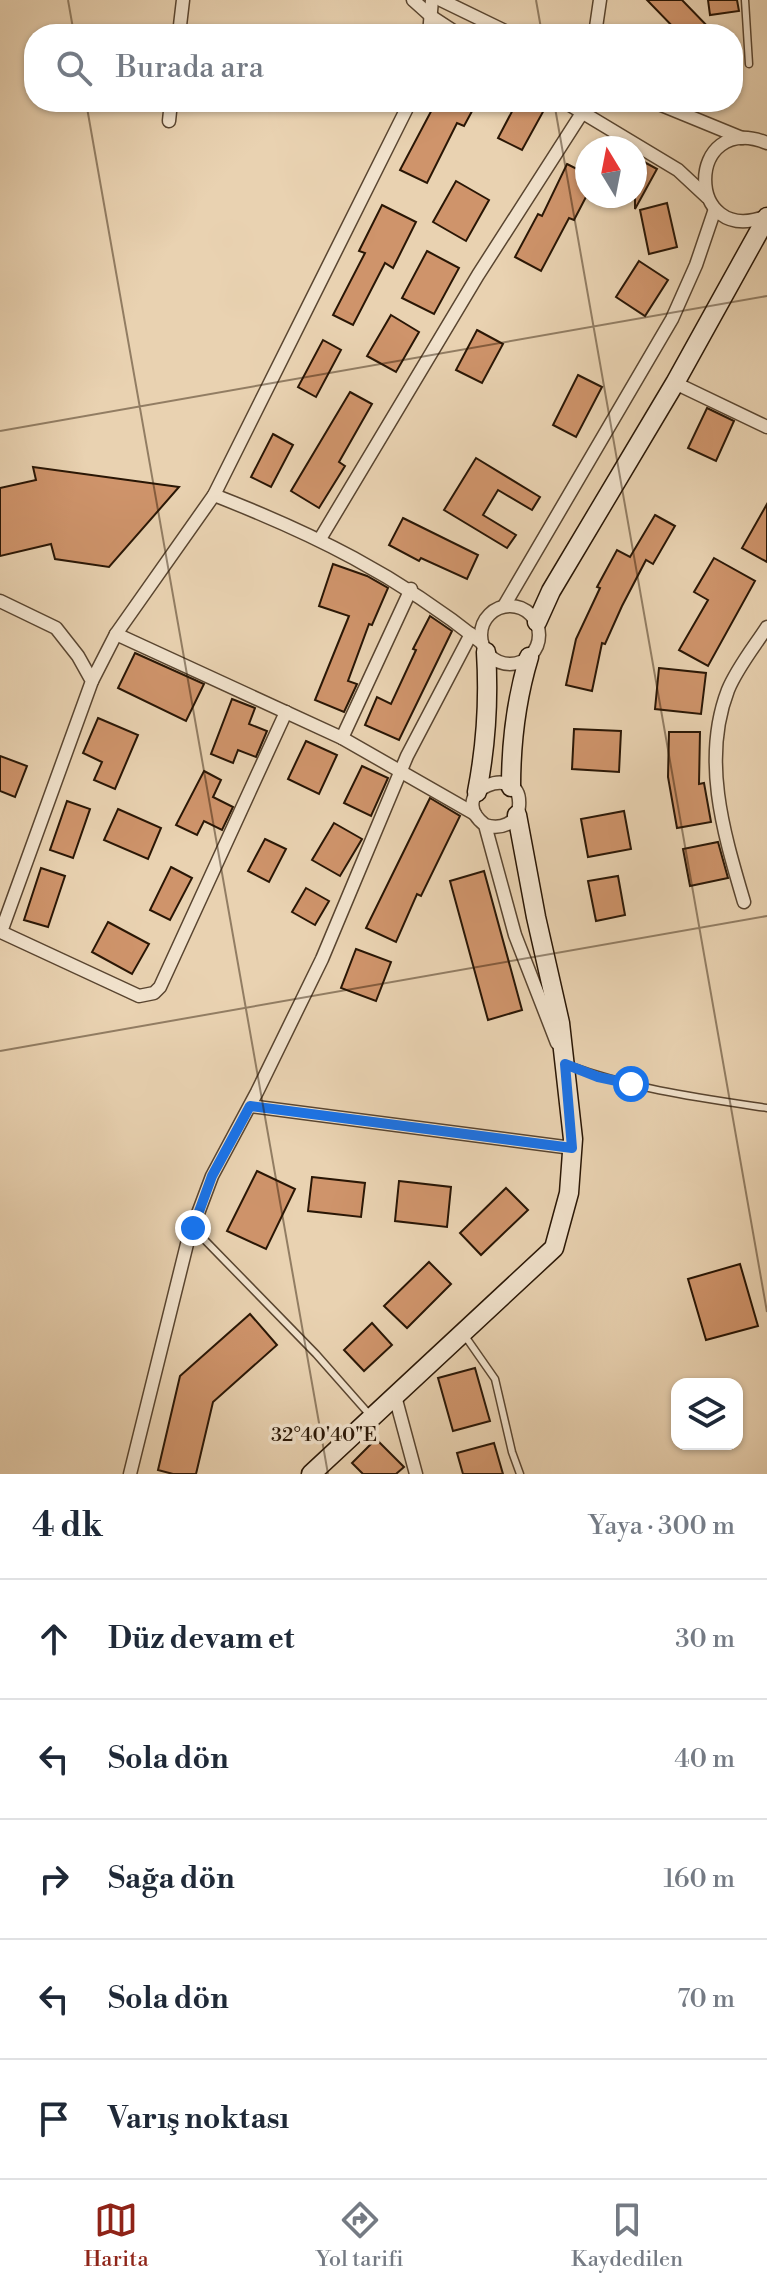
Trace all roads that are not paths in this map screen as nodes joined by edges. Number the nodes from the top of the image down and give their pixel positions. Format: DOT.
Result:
graph roads {
  1 [pos="183,0"];
  2 [pos="413,0"];
  3 [pos="432,0"];
  4 [pos="441,0"];
  5 [pos="600,0"];
  6 [pos="745,0"];
  7 [pos="432,17"];
  8 [pos="180,24"];
  9 [pos="431,24"];
  10 [pos="443,24"];
  11 [pos="490,24"];
  12 [pos="596,24"];
  13 [pos="749,64"];
  14 [pos="170,112"];
  15 [pos="405,112"];
  16 [pos="683,112"];
  17 [pos="582,113"];
  18 [pos="169,121"];
  19 [pos="758,138"];
  20 [pos="707,197"];
  21 [pos="715,209"];
  22 [pos="767,217"];
  23 [pos="675,383"];
  24 [pos="767,427"];
  25 [pos="214,495"];
  26 [pos="320,539"];
  27 [pos="411,589"];
  28 [pos="0,601"];
  29 [pos="504,606"];
  30 [pos="537,622"];
  31 [pos="767,627"];
  32 [pos="116,634"];
  33 [pos="471,634"];
  34 [pos="484,647"];
  35 [pos="529,657"];
  36 [pos="92,681"];
  37 [pos="286,712"];
  38 [pos="342,738"];
  39 [pos="401,772"];
  40 [pos="511,787"];
  41 [pos="477,792"];
  42 [pos="475,814"];
  43 [pos="517,815"];
  44 [pos="485,825"];
  45 [pos="744,902"];
  46 [pos="0,933"];
  47 [pos="565,1064"];
  48 [pos="250,1106"];
  49 [pos="767,1108"];
  50 [pos="572,1148"];
  51 [pos="193,1228"];
  52 [pos="463,1333"];
  53 [pos="395,1396"];
  54 [pos="372,1417"];
  55 [pos="130,1474"];
  56 [pos="311,1474"];
  57 [pos="416,1474"];
  58 [pos="520,1474"];
  1 -- 8 [label="street"];
  2 -- 7 [label="street"];
  3 -- 7 [label="street"];
  4 -- 11 [label="street"];
  5 -- 12 [label="street"];
  6 -- 13 [label="lane"];
  7 -- 9 [label="street"];
  7 -- 10 [label="street"];
  14 -- 18 [label="street"];
  15 -- 25 [label="street"];
  16 -- 19 [label="street"];
  17 -- 20 [label="street"];
  17 -- 26 [label="street"];
  19 -- 20 [label="street"];
  20 -- 21 [label="street"];
  21 -- 22 [label="street"];
  21 -- 29 [label="street"];
  22 -- 23 [label="main road"];
  23 -- 24 [label="street"];
  23 -- 30 [label="main road"];
  25 -- 26 [label="street"];
  25 -- 32 [label="street"];
  26 -- 27 [label="street"];
  27 -- 33 [label="street"];
  27 -- 38 [label="street"];
  28 -- 36 [label="street"];
  29 -- 30 [label="street"];
  29 -- 34 [label="street"];
  30 -- 35 [label="street"];
  31 -- 45 [label="street"];
  32 -- 36 [label="street"];
  32 -- 37 [label="street"];
  33 -- 34 [label="street"];
  33 -- 39 [label="street"];
  34 -- 35 [label="street"];
  34 -- 41 [label="main road"];
  35 -- 40 [label="main road"];
  36 -- 46 [label="street"];
  37 -- 38 [label="street"];
  37 -- 46 [label="street"];
  38 -- 39 [label="street"];
  39 -- 42 [label="street"];
  39 -- 48 [label="street"];
  40 -- 41 [label="street"];
  40 -- 43 [label="street"];
  41 -- 42 [label="street"];
  42 -- 44 [label="street"];
  43 -- 44 [label="street"];
  43 -- 47 [label="main road"];
  44 -- 47 [label="street"];
  47 -- 49 [label="lane"];
  47 -- 50 [label="main road"];
  48 -- 50 [label="street"];
  48 -- 51 [label="street"];
  50 -- 52 [label="main road"];
  51 -- 54 [label="lane"];
  51 -- 55 [label="street"];
  52 -- 53 [label="main road"];
  52 -- 58 [label="lane"];
  53 -- 54 [label="main road"];
  53 -- 57 [label="street"];
  54 -- 56 [label="main road"];
}
